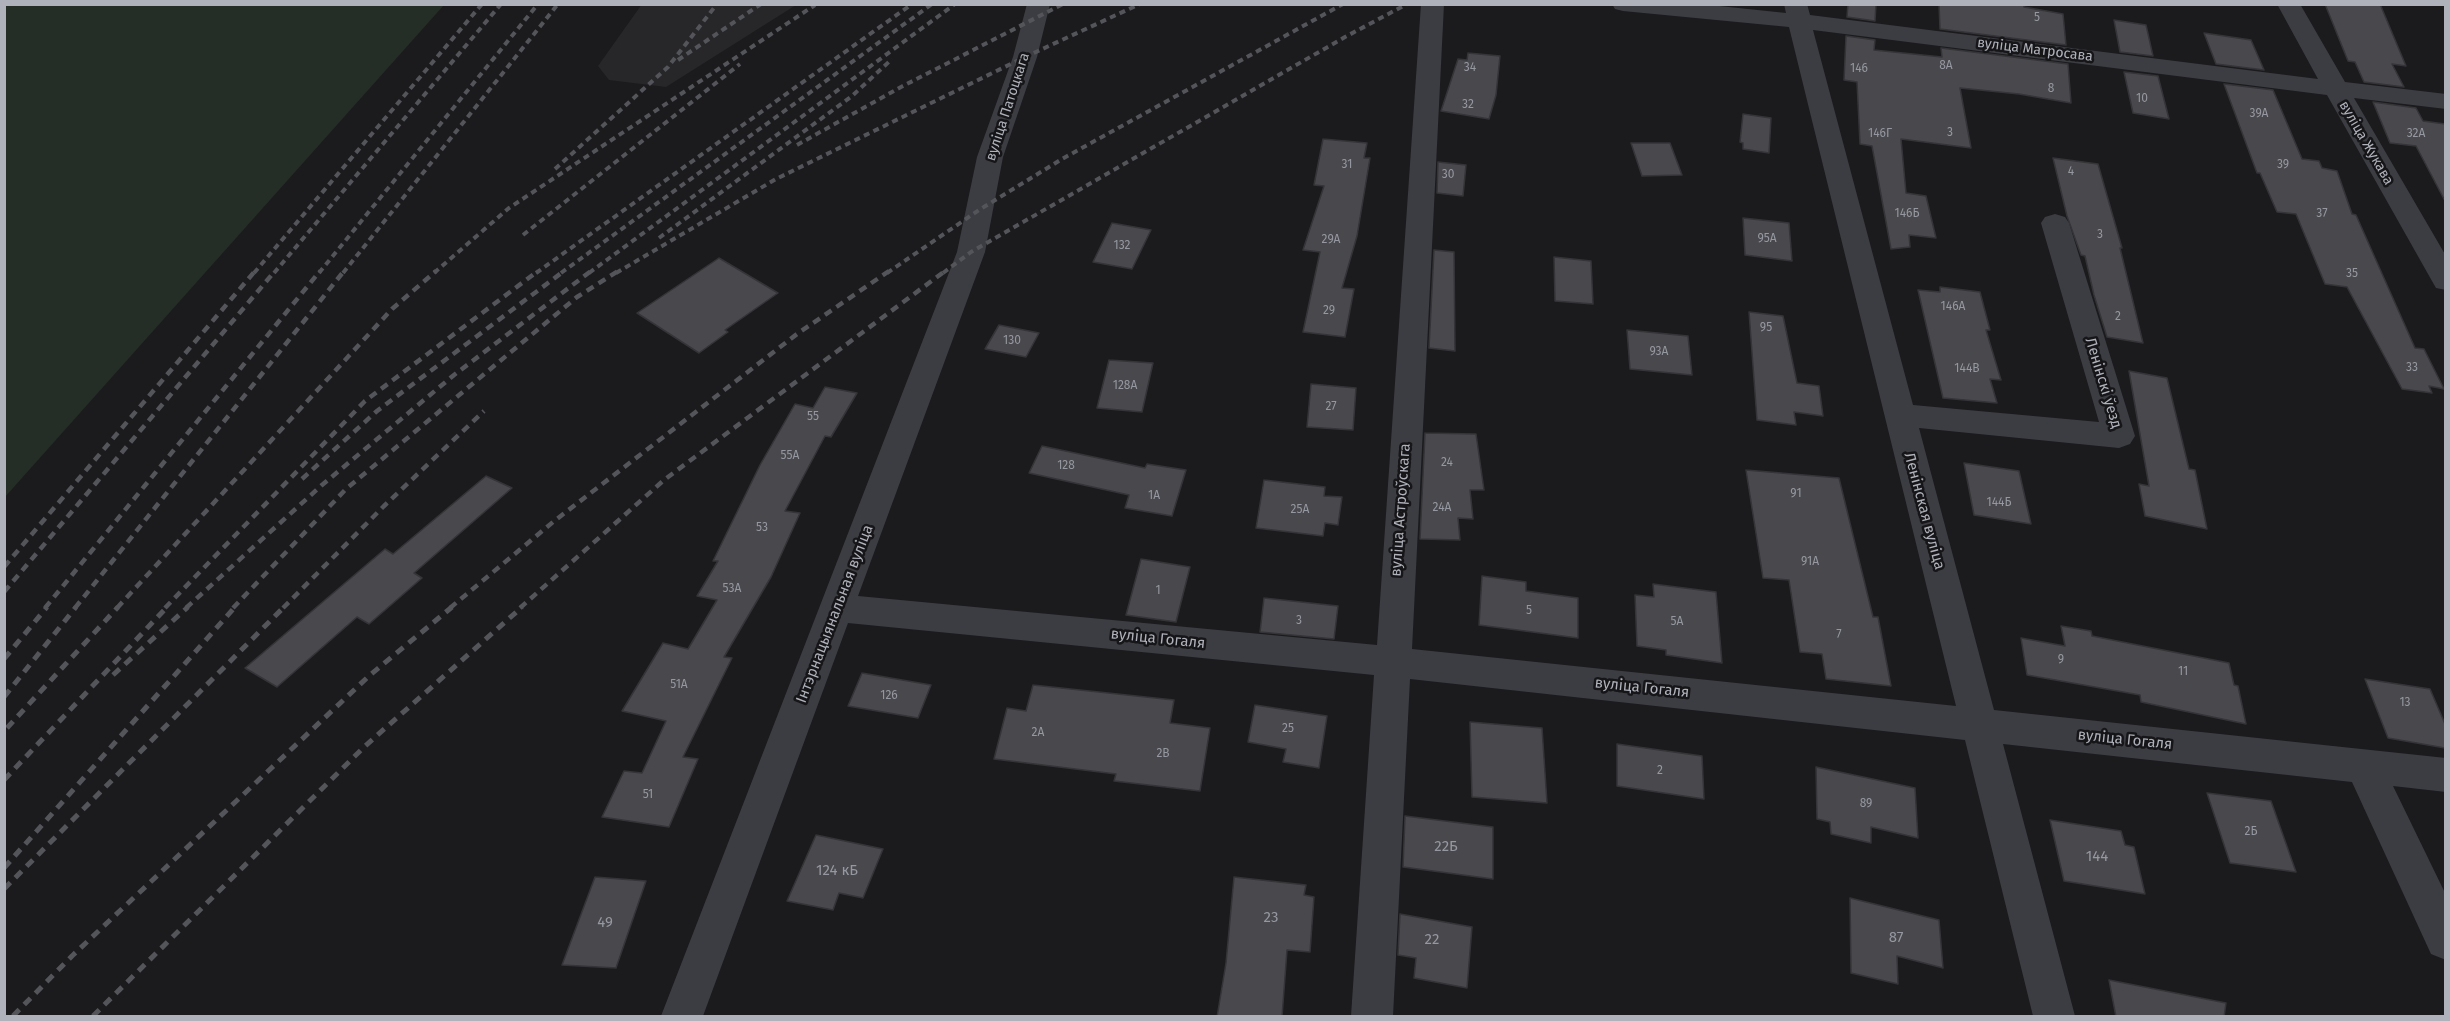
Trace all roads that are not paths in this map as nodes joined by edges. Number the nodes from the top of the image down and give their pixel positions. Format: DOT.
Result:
graph roads {
  1 [pos="1039,4"];
  2 [pos="1433,4"];
  3 [pos="1623,4"];
  4 [pos="2288,4"];
  5 [pos="1797,13"];
  6 [pos="2335,87"];
  7 [pos="2445,102"];
  8 [pos="979,210"];
  9 [pos="2055,223"];
  10 [pos="2445,281"];
  11 [pos="1899,415"];
  12 [pos="838,608"];
  13 [pos="1392,662"];
  14 [pos="1980,724"];
  15 [pos="2364,767"];
  16 [pos="2445,775"];
  17 [pos="2445,940"];
  18 [pos="682,1017"];
  19 [pos="1372,1017"];
  20 [pos="2054,1017"];
  1 -- 8 [label="street, вуліца Патоцкага"];
  2 -- 13 [label="street, вуліца Астроўскага"];
  3 -- 5 [label="street, вуліца Матросава"];
  4 -- 6 [label="street, вуліца Жукава"];
  5 -- 6 [label="street, вуліца Матросава"];
  5 -- 11 [label="street, Ленінская вуліца"];
  6 -- 7 [label="street, вуліца Матросава"];
  6 -- 10 [label="street, вуліца Жукава"];
  8 -- 12 [label="street, Інтэрнацыянальная вуліца"];
  9 -- 11 [label="street, Ленінскі ўезд"];
  11 -- 14 [label="street, Ленінская вуліца"];
  12 -- 13 [label="street, вуліца Гогаля"];
  12 -- 18 [label="street, Інтэрнацыянальная вуліца"];
  13 -- 14 [label="street, вуліца Гогаля"];
  13 -- 19 [label="street, вуліца Астроўскага"];
  14 -- 15 [label="street, вуліца Гогаля"];
  14 -- 20 [label="street, Ленінская вуліца"];
  15 -- 16 [label="street, вуліца Гогаля"];
  15 -- 17 [label="street"];
}
